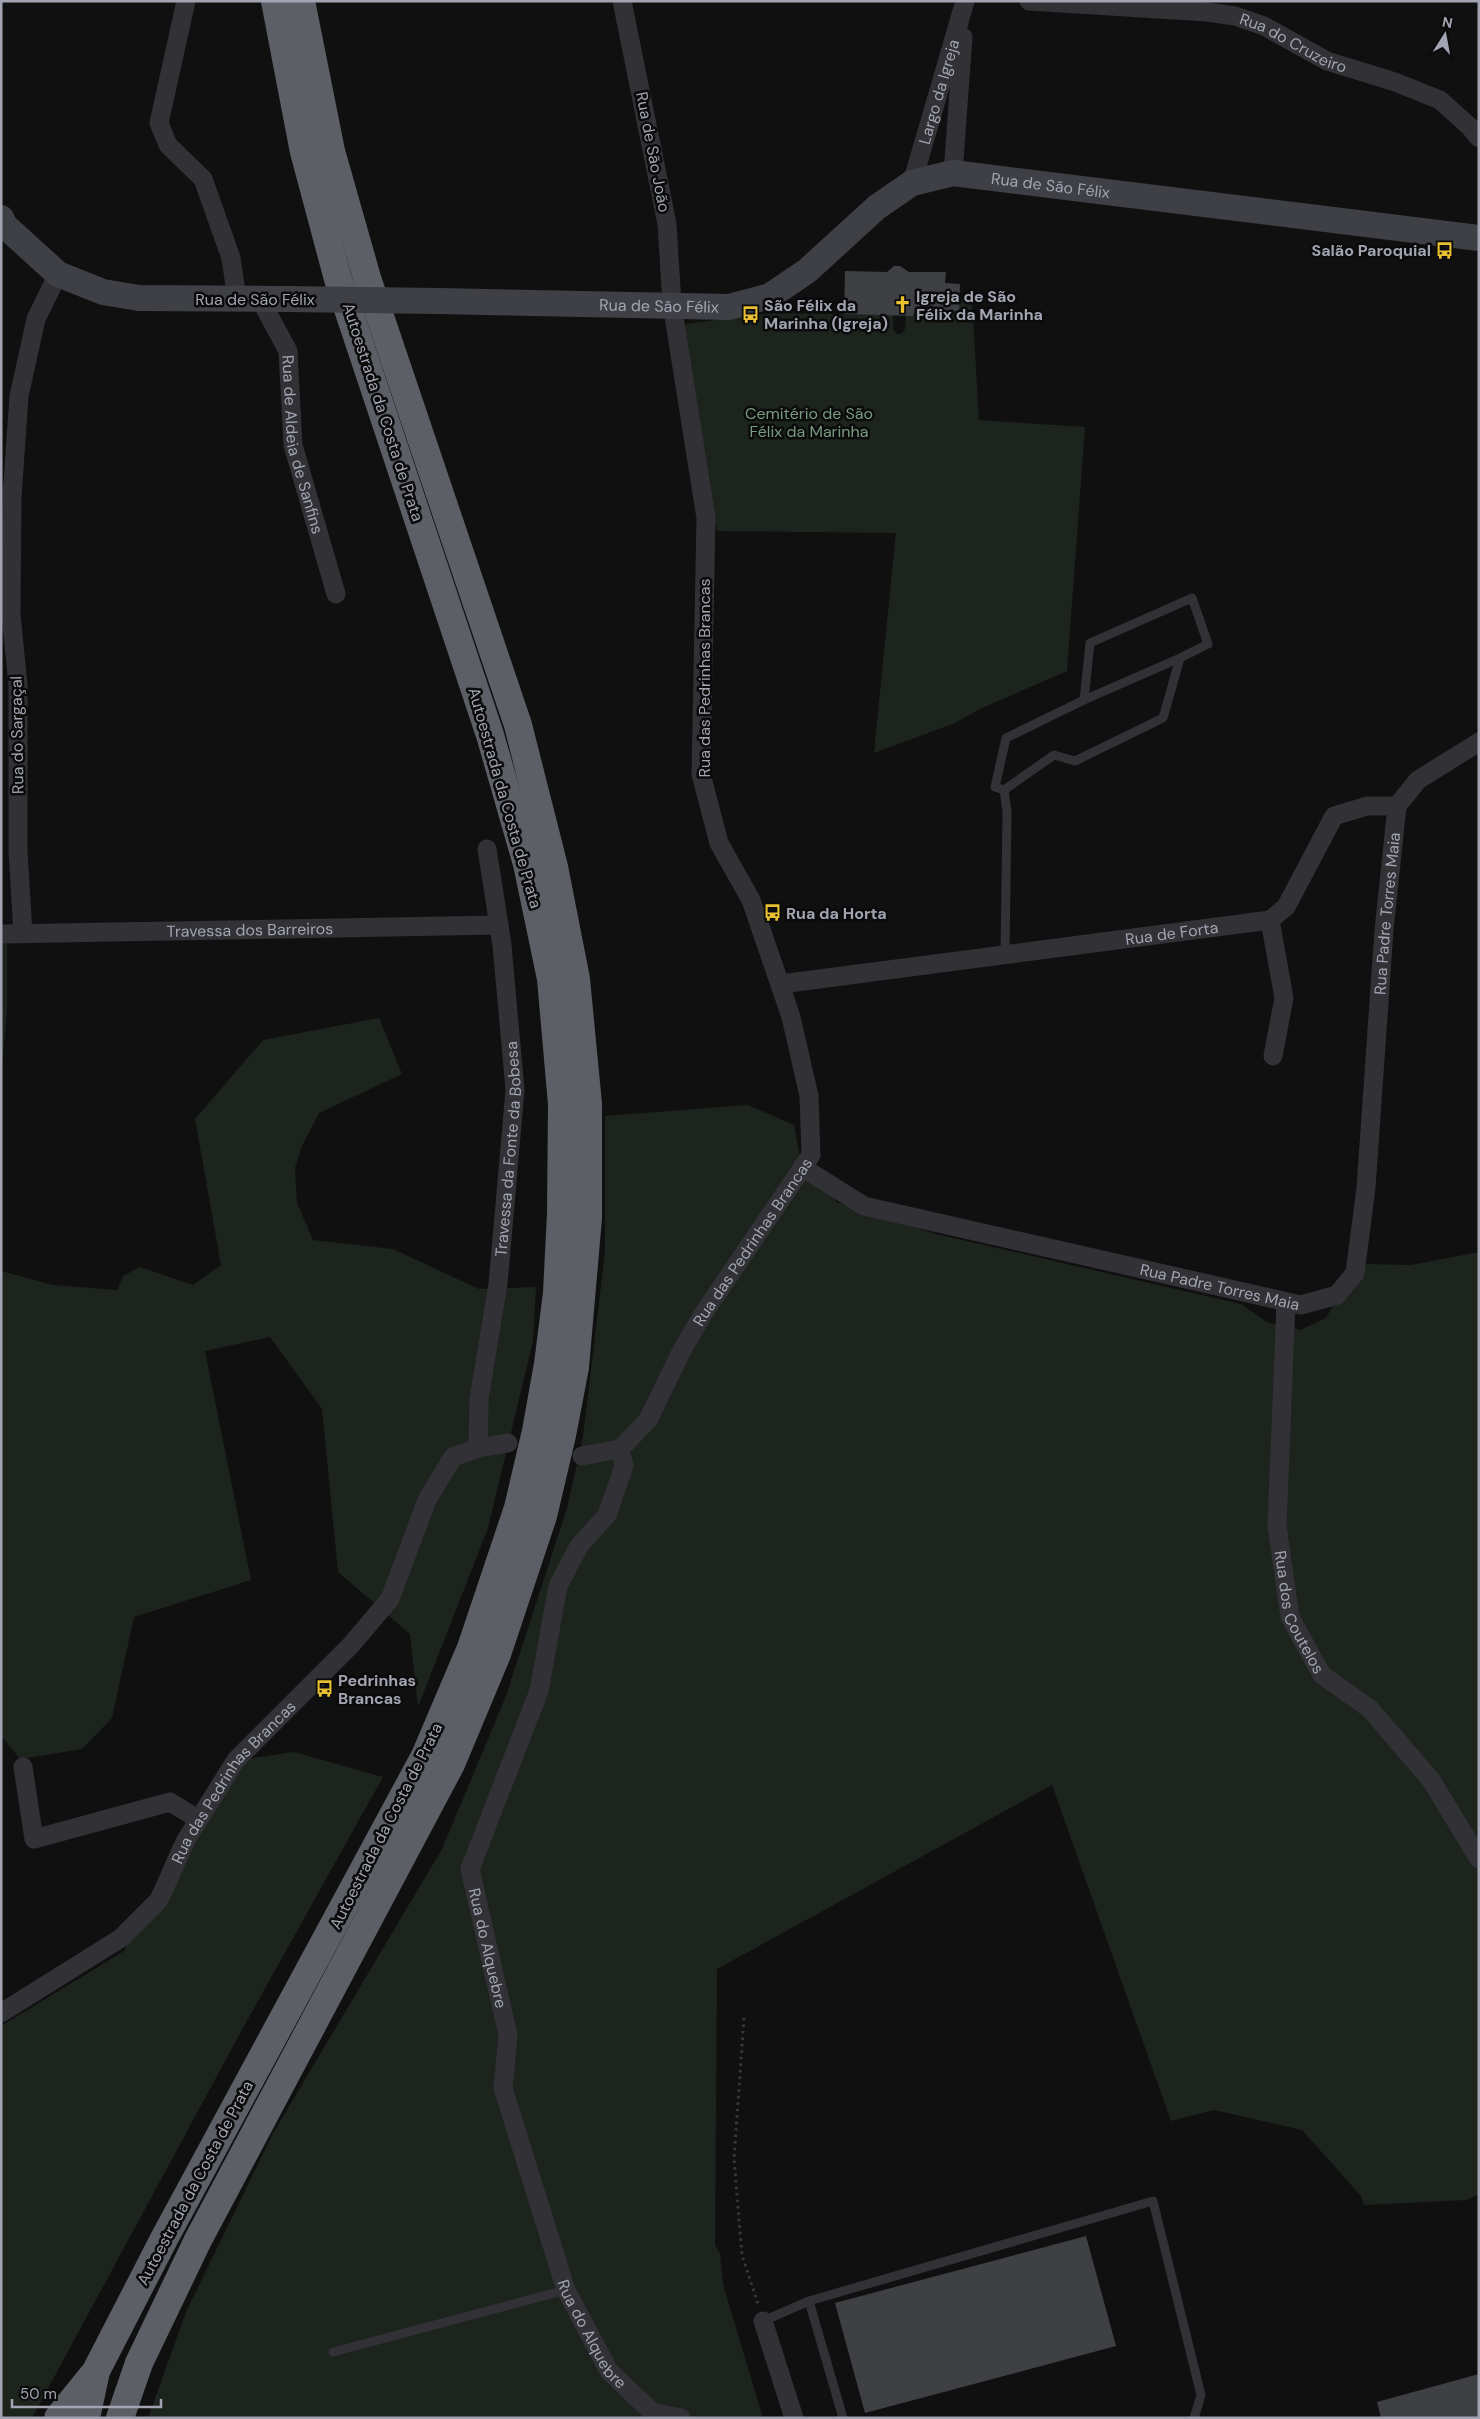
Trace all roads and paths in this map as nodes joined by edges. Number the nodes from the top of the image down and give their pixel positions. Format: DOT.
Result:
graph roads {
  1 [pos="186,1"];
  2 [pos="275,1"];
  3 [pos="301,1"];
  4 [pos="622,1"];
  5 [pos="966,1"];
  6 [pos="1029,1"];
  7 [pos="1479,138"];
  8 [pos="953,173"];
  9 [pos="912,183"];
  10 [pos="3,224"];
  11 [pos="1479,238"];
  12 [pos="58,274"];
  13 [pos="249,299"];
  14 [pos="672,304"];
  15 [pos="336,594"];
  16 [pos="1180,658"];
  17 [pos="1084,700"];
  18 [pos="1479,742"];
  19 [pos="1004,790"];
  20 [pos="1397,806"];
  21 [pos="487,849"];
  22 [pos="1270,920"];
  23 [pos="499,925"];
  24 [pos="1,934"];
  25 [pos="23,934"];
  26 [pos="1005,954"];
  27 [pos="781,984"];
  28 [pos="1273,1056"];
  29 [pos="802,1167"];
  30 [pos="1286,1302"];
  31 [pos="508,1443"];
  32 [pos="478,1448"];
  33 [pos="620,1449"];
  34 [pos="582,1456"];
  35 [pos="23,1767"];
  36 [pos="198,1820"];
  37 [pos="1479,1859"];
  38 [pos="1,2013"];
  39 [pos="744,2018"];
  40 [pos="566,2290"];
  41 [pos="809,2301"];
  42 [pos="763,2321"];
  43 [pos="333,2352"];
  44 [pos="96,2371"];
  45 [pos="58,2418"];
  46 [pos="86,2418"];
  47 [pos="120,2418"];
  48 [pos="681,2418"];
  49 [pos="794,2418"];
  50 [pos="843,2418"];
  51 [pos="1194,2418"];
  1 -- 13 [label="street, Rua de Aldeia de Sanfins"];
  2 -- 44 [label="highway, Autoestrada da Costa de Prata"];
  3 -- 47 [label="highway, Autoestrada da Costa de Prata"];
  4 -- 14 [label="street, Rua de São João"];
  5 -- 8 [label="street, Largo da Igreja"];
  5 -- 9 [label="street, Largo da Igreja"];
  6 -- 7 [label="street, Rua do Cruzeiro"];
  8 -- 9 [label="main road, Rua de São Félix"];
  8 -- 11 [label="main road, Rua de São Félix"];
  9 -- 14 [label="main road, Rua de São Félix"];
  10 -- 12 [label="main road, Rua de São Félix"];
  12 -- 13 [label="main road, Rua de São Félix"];
  12 -- 25 [label="street, Rua do Sargaçal"];
  13 -- 14 [label="main road, Rua de São Félix, bridge"];
  13 -- 15 [label="street, Rua de Aldeia de Sanfins"];
  14 -- 27 [label="street, Rua das Pedrinhas Brancas"];
  16 -- 17 [label="lane"];
  16 -- 17 [label="lane"];
  16 -- 19 [label="lane"];
  17 -- 19 [label="lane"];
  18 -- 20 [label="street"];
  19 -- 26 [label="lane"];
  20 -- 22 [label="street"];
  20 -- 30 [label="street, Rua Padre Torres Maia"];
  21 -- 23 [label="street, Travessa da Fonte da Bobesa"];
  22 -- 26 [label="street, Rua de Forta"];
  22 -- 28 [label="street"];
  23 -- 25 [label="street, Travessa dos Barreiros"];
  23 -- 32 [label="street, Travessa da Fonte da Bobesa"];
  24 -- 25 [label="street, Travessa dos Barreiros"];
  26 -- 27 [label="street, Rua de Forta"];
  27 -- 29 [label="street, Rua das Pedrinhas Brancas"];
  29 -- 30 [label="street, Rua Padre Torres Maia"];
  29 -- 33 [label="street, Rua das Pedrinhas Brancas"];
  30 -- 37 [label="street, Rua dos Coutelos"];
  31 -- 32 [label="street, Rua das Pedrinhas Brancas"];
  32 -- 36 [label="street, Rua das Pedrinhas Brancas"];
  33 -- 34 [label="street"];
  33 -- 40 [label="street, Rua do Alquebre"];
  35 -- 36 [label="street"];
  36 -- 38 [label="street, Rua das Pedrinhas Brancas"];
  39 -- 42 [label="path"];
  40 -- 43 [label="lane"];
  40 -- 48 [label="street, Rua do Alquebre"];
  41 -- 42 [label="lane"];
  41 -- 50 [label="lane"];
  41 -- 51 [label="lane"];
  42 -- 49 [label="street"];
  44 -- 45 [label="highway"];
  44 -- 46 [label="highway, Autoestrada da Costa de Prata"];
}
